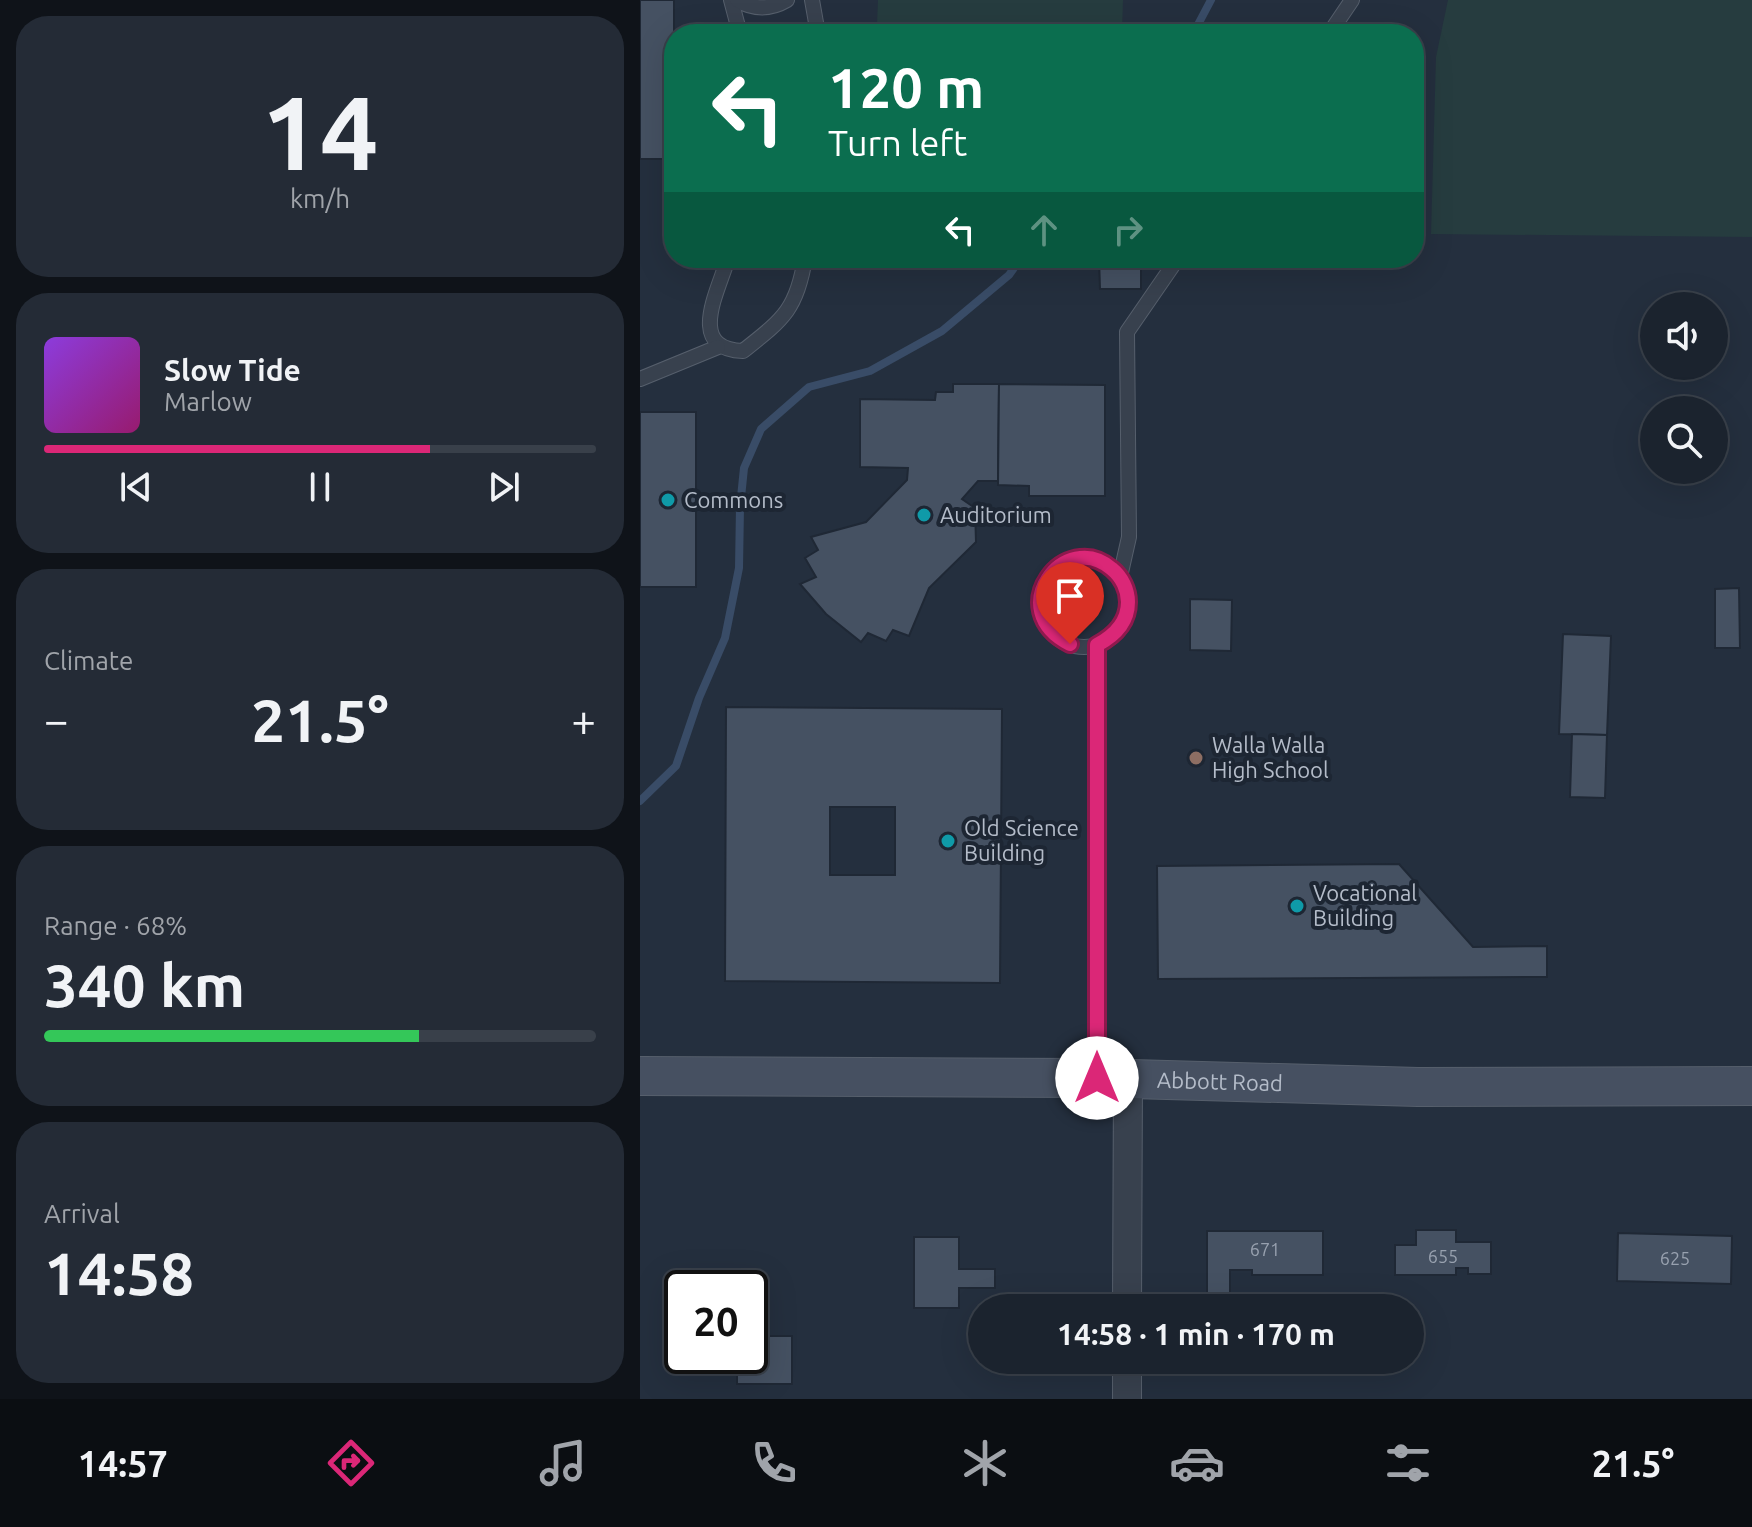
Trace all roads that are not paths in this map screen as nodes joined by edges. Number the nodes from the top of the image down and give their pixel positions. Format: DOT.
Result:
graph roads {
  1 [pos="734,0"];
  2 [pos="787,0"];
  3 [pos="812,0"];
  4 [pos="1352,0"];
  5 [pos="738,24"];
  6 [pos="816,24"];
  7 [pos="1336,24"];
  8 [pos="724,268"];
  9 [pos="803,268"];
  10 [pos="1171,268"];
  11 [pos="718,347"];
  12 [pos="640,379"];
  13 [pos="1120,577"];
  14 [pos="1097,645"];
  15 [pos="640,1076"];
  16 [pos="1112,1078"];
  17 [pos="1752,1086"];
  18 [pos="1126,1294"];
  19 [pos="1127,1374"];
  20 [pos="1127,1399"];
  1 -- 2 [label="lane"];
  1 -- 5 [label="lane"];
  3 -- 6 [label="lane"];
  4 -- 7 [label="lane"];
  8 -- 11 [label="lane"];
  9 -- 11 [label="lane"];
  10 -- 13 [label="lane"];
  11 -- 12 [label="lane"];
  13 -- 14 [label="lane"];
  13 -- 14 [label="lane"];
  14 -- 16 [label="lane"];
  15 -- 16 [label="street, Abbott Road"];
  16 -- 17 [label="street, Abbott Road"];
  16 -- 18 [label="street"];
  19 -- 20 [label="street"];
}
